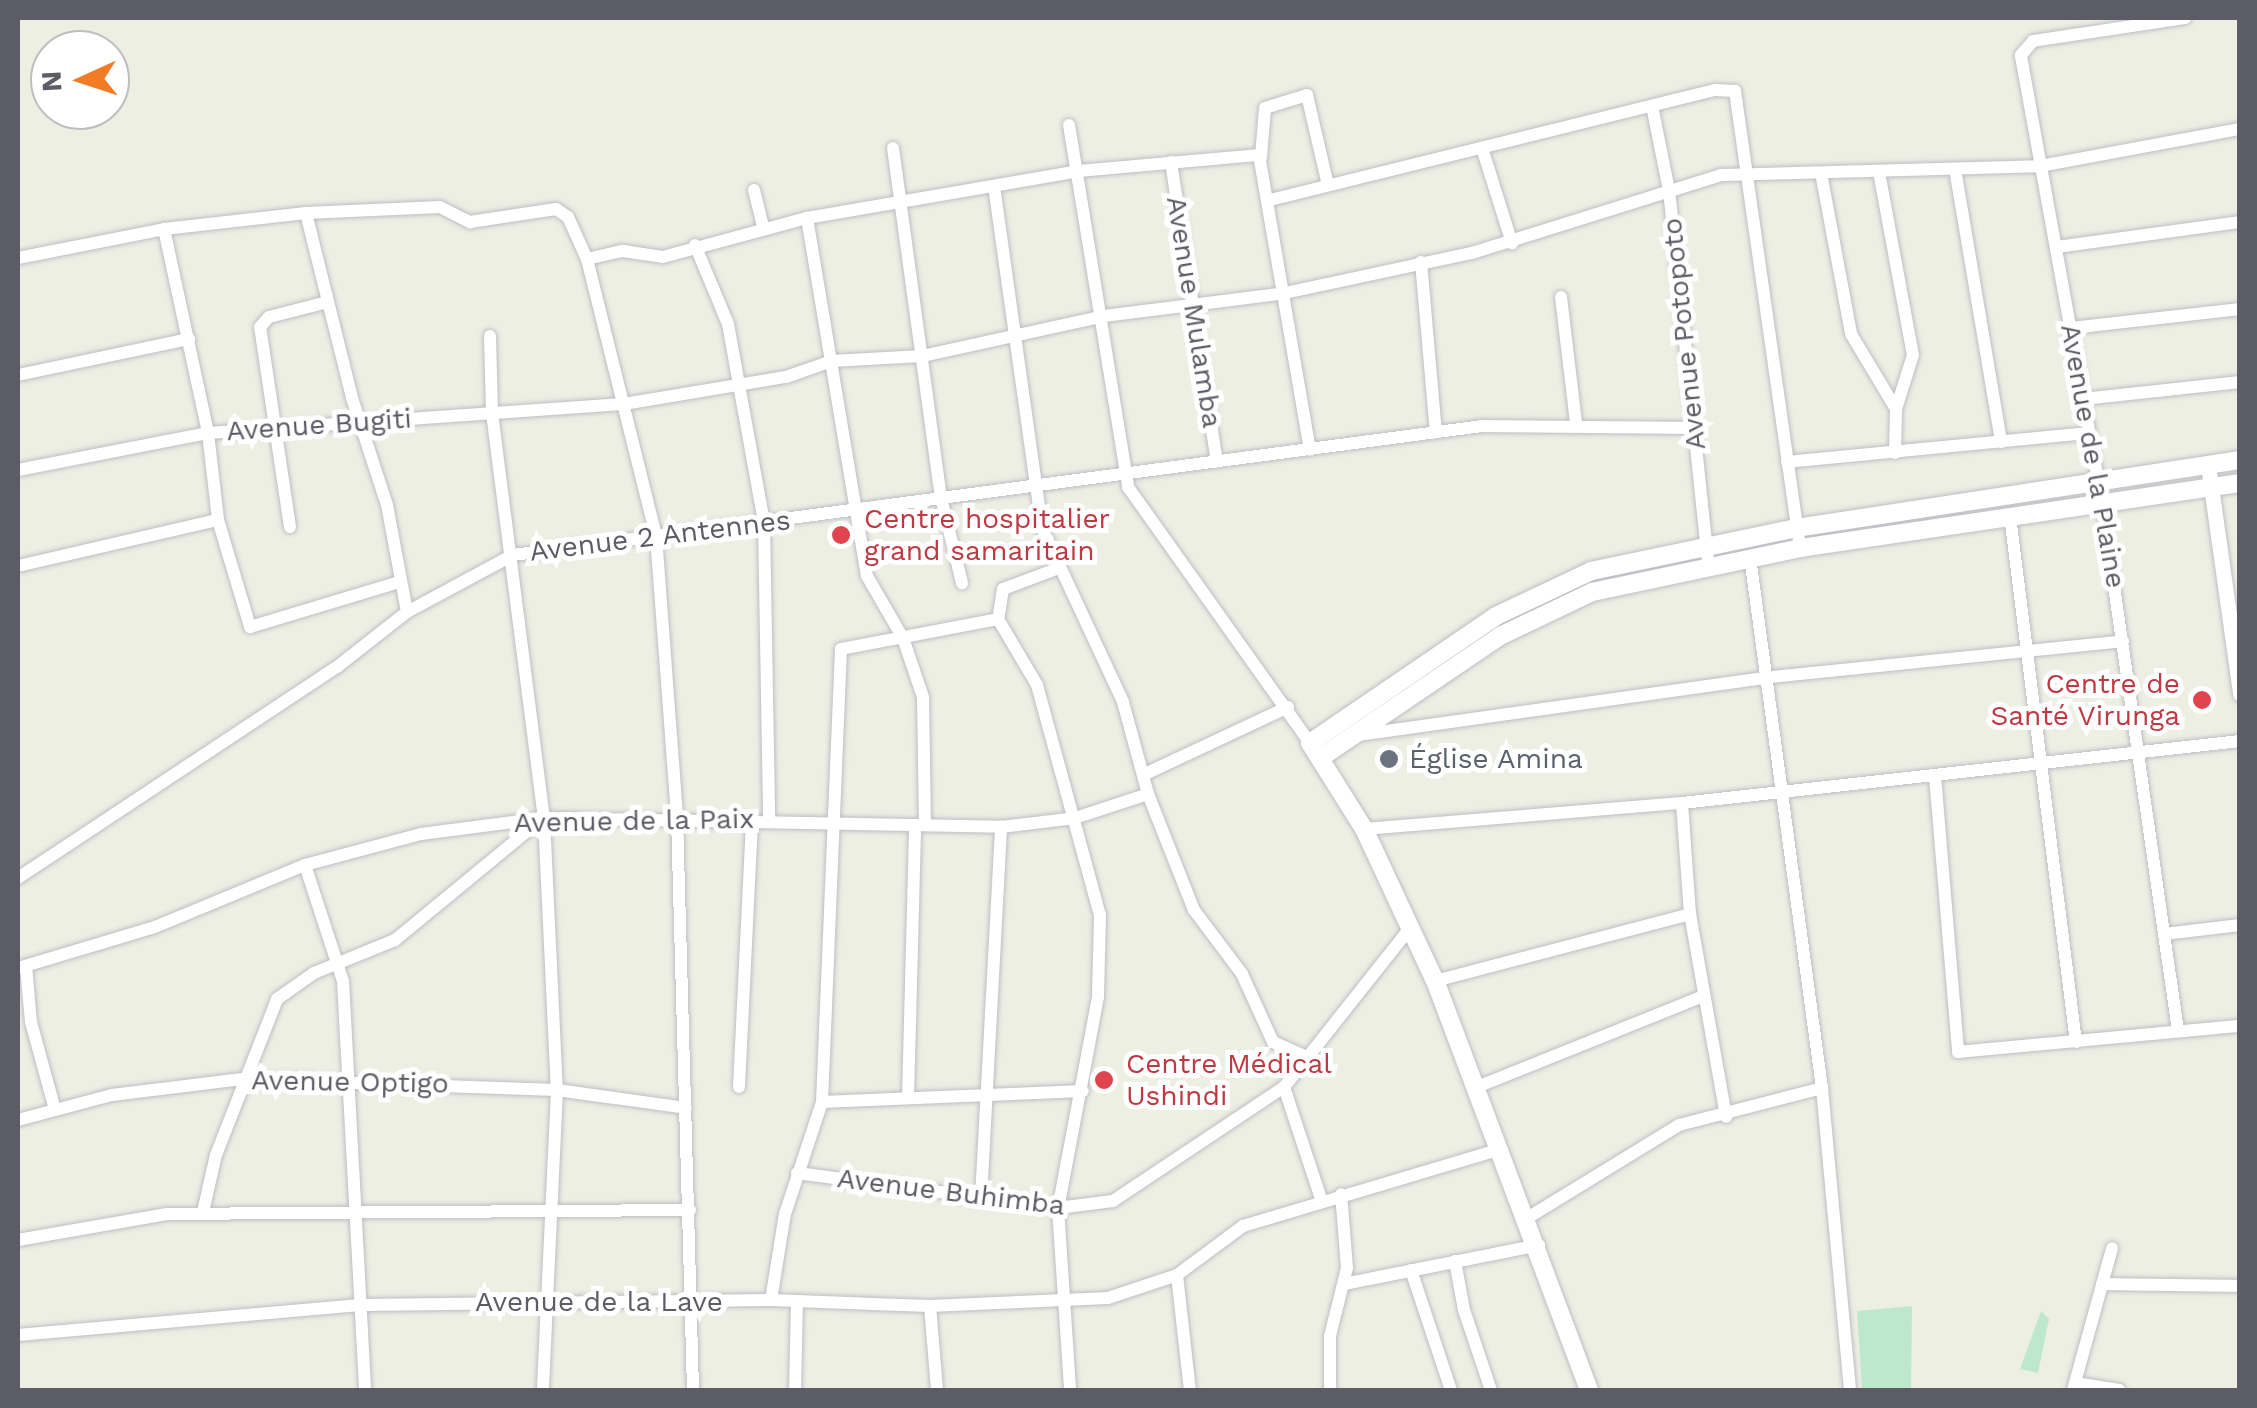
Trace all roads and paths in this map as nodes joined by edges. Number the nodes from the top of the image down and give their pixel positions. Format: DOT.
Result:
graph roads {
  1 [pos="2185,18"];
  2 [pos="1652,106"];
  3 [pos="1069,125"];
  4 [pos="2240,129"];
  5 [pos="893,148"];
  6 [pos="1482,148"];
  7 [pos="1262,157"];
  8 [pos="1171,162"];
  9 [pos="2040,166"];
  10 [pos="1955,170"];
  11 [pos="1078,172"];
  12 [pos="1879,172"];
  13 [pos="1743,173"];
  14 [pos="1821,173"];
  15 [pos="1328,185"];
  16 [pos="994,186"];
  17 [pos="754,190"];
  18 [pos="1668,190"];
  19 [pos="1270,200"];
  20 [pos="900,202"];
  21 [pos="306,213"];
  22 [pos="807,218"];
  23 [pos="2240,222"];
  24 [pos="763,227"];
  25 [pos="164,229"];
  26 [pos="1512,243"];
  27 [pos="695,245"];
  28 [pos="2057,247"];
  29 [pos="18,258"];
  30 [pos="587,259"];
  31 [pos="1421,262"];
  32 [pos="1286,292"];
  33 [pos="1561,298"];
  34 [pos="328,302"];
  35 [pos="1192,304"];
  36 [pos="2240,309"];
  37 [pos="1104,316"];
  38 [pos="2071,328"];
  39 [pos="490,336"];
  40 [pos="1013,336"];
  41 [pos="189,339"];
  42 [pos="922,356"];
  43 [pos="832,361"];
  44 [pos="18,376"];
  45 [pos="2240,382"];
  46 [pos="739,386"];
  47 [pos="2083,399"];
  48 [pos="624,404"];
  49 [pos="1896,409"];
  50 [pos="492,413"];
  51 [pos="360,422"];
  52 [pos="1576,424"];
  53 [pos="1694,428"];
  54 [pos="278,431"];
  55 [pos="1436,432"];
  56 [pos="208,433"];
  57 [pos="2088,433"];
  58 [pos="2001,442"];
  59 [pos="1310,450"];
  60 [pos="1895,453"];
  61 [pos="2240,460"];
  62 [pos="1217,461"];
  63 [pos="1787,462"];
  64 [pos="2208,465"];
  65 [pos="18,470"];
  66 [pos="1125,475"];
  67 [pos="2240,483"];
  68 [pos="1036,488"];
  69 [pos="2212,488"];
  70 [pos="2100,493"];
  71 [pos="941,498"];
  72 [pos="852,511"];
  73 [pos="2010,516"];
  74 [pos="218,520"];
  75 [pos="764,523"];
  76 [pos="290,527"];
  77 [pos="1796,528"];
  78 [pos="656,536"];
  79 [pos="1705,544"];
  80 [pos="1800,548"];
  81 [pos="513,555"];
  82 [pos="1750,557"];
  83 [pos="1708,564"];
  84 [pos="18,566"];
  85 [pos="1059,568"];
  86 [pos="399,582"];
  87 [pos="962,584"];
  88 [pos="1530,596"];
  89 [pos="406,612"];
  90 [pos="1542,614"];
  91 [pos="998,619"];
  92 [pos="904,638"];
  93 [pos="2124,641"];
  94 [pos="2029,650"];
  95 [pos="1771,677"];
  96 [pos="2240,694"];
  97 [pos="1288,707"];
  98 [pos="1350,736"];
  99 [pos="2240,741"];
  100 [pos="1315,750"];
  101 [pos="2138,752"];
  102 [pos="2040,764"];
  103 [pos="1145,774"];
  104 [pos="1935,776"];
  105 [pos="1786,792"];
  106 [pos="1148,794"];
  107 [pos="1682,802"];
  108 [pos="677,817"];
  109 [pos="544,818"];
  110 [pos="1074,818"];
  111 [pos="752,819"];
  112 [pos="769,819"];
  113 [pos="830,820"];
  114 [pos="920,825"];
  115 [pos="1000,827"];
  116 [pos="1364,829"];
  117 [pos="305,865"];
  118 [pos="18,878"];
  119 [pos="1690,914"];
  120 [pos="2240,925"];
  121 [pos="1412,927"];
  122 [pos="2164,934"];
  123 [pos="341,964"];
  124 [pos="22,967"];
  125 [pos="1435,981"];
  126 [pos="1703,996"];
  127 [pos="2240,1026"];
  128 [pos="2178,1031"];
  129 [pos="2076,1042"];
  130 [pos="1307,1057"];
  131 [pos="242,1079"];
  132 [pos="352,1079"];
  133 [pos="739,1087"];
  134 [pos="1284,1087"];
  135 [pos="1477,1087"];
  136 [pos="1822,1088"];
  137 [pos="557,1090"];
  138 [pos="1083,1091"];
  139 [pos="990,1093"];
  140 [pos="908,1098"];
  141 [pos="822,1102"];
  142 [pos="686,1108"];
  143 [pos="55,1110"];
  144 [pos="1726,1117"];
  145 [pos="18,1120"];
  146 [pos="1502,1149"];
  147 [pos="797,1173"];
  148 [pos="1341,1194"];
  149 [pos="981,1198"];
  150 [pos="1321,1199"];
  151 [pos="1058,1208"];
  152 [pos="553,1210"];
  153 [pos="690,1210"];
  154 [pos="203,1212"];
  155 [pos="356,1212"];
  156 [pos="1529,1217"];
  157 [pos="18,1240"];
  158 [pos="1539,1246"];
  159 [pos="2112,1248"];
  160 [pos="1456,1261"];
  161 [pos="1411,1270"];
  162 [pos="1177,1274"];
  163 [pos="1344,1284"];
  164 [pos="2102,1284"];
  165 [pos="2240,1286"];
  166 [pos="771,1300"];
  167 [pos="550,1302"];
  168 [pos="797,1302"];
  169 [pos="363,1304"];
  170 [pos="692,1304"];
  171 [pos="1062,1304"];
  172 [pos="930,1306"];
  173 [pos="18,1336"];
  174 [pos="2074,1387"];
  175 [pos="365,1390"];
  176 [pos="544,1390"];
  177 [pos="693,1390"];
  178 [pos="795,1390"];
  179 [pos="936,1390"];
  180 [pos="1070,1390"];
  181 [pos="1190,1390"];
  182 [pos="1330,1390"];
  183 [pos="1451,1390"];
  184 [pos="1492,1390"];
  185 [pos="1586,1390"];
  186 [pos="1850,1390"];
  187 [pos="2120,1390"];
  1 -- 9 [label="street, Avenue de la Plaine"];
  2 -- 6 [label="street"];
  2 -- 13 [label="street"];
  2 -- 18 [label="street, Avenue Potopoto"];
  3 -- 11 [label="street"];
  4 -- 9 [label="street, Avenue Bugiti"];
  5 -- 20 [label="street"];
  6 -- 15 [label="street"];
  6 -- 26 [label="street"];
  7 -- 8 [label="street"];
  7 -- 15 [label="street"];
  7 -- 19 [label="street"];
  8 -- 11 [label="street"];
  8 -- 35 [label="street, Avenue Mulamba"];
  9 -- 10 [label="street, Avenue Bugiti"];
  9 -- 28 [label="street, Avenue de la Plaine"];
  10 -- 12 [label="street, Avenue Bugiti"];
  10 -- 58 [label="street"];
  11 -- 16 [label="street"];
  11 -- 37 [label="street"];
  12 -- 14 [label="street, Avenue Bugiti"];
  12 -- 49 [label="street"];
  13 -- 14 [label="street, Avenue Bugiti"];
  13 -- 18 [label="street, Avenue Bugiti"];
  13 -- 63 [label="street"];
  14 -- 49 [label="street"];
  15 -- 19 [label="street"];
  16 -- 20 [label="street"];
  16 -- 40 [label="street"];
  17 -- 24 [label="street"];
  18 -- 26 [label="street, Avenue Bugiti"];
  18 -- 53 [label="street, Avenue Potopoto"];
  19 -- 32 [label="street"];
  20 -- 22 [label="street"];
  20 -- 42 [label="street"];
  21 -- 25 [label="street"];
  21 -- 30 [label="street"];
  21 -- 34 [label="street"];
  22 -- 24 [label="street"];
  22 -- 43 [label="street"];
  23 -- 28 [label="street"];
  24 -- 27 [label="street"];
  25 -- 29 [label="street"];
  25 -- 41 [label="street"];
  26 -- 31 [label="street, Avenue Bugiti"];
  27 -- 30 [label="street"];
  27 -- 46 [label="street"];
  28 -- 38 [label="street, Avenue de la Plaine"];
  30 -- 48 [label="street"];
  31 -- 32 [label="street, Avenue Bugiti"];
  31 -- 55 [label="street"];
  32 -- 35 [label="street, Avenue Bugiti"];
  32 -- 59 [label="street"];
  33 -- 52 [label="street"];
  34 -- 51 [label="street"];
  34 -- 54 [label="street"];
  35 -- 37 [label="street, Avenue Bugiti"];
  35 -- 62 [label="street, Avenue Mulamba"];
  36 -- 38 [label="street"];
  37 -- 40 [label="street, Avenue Bugiti"];
  37 -- 66 [label="street"];
  38 -- 47 [label="street, Avenue de la Plaine"];
  39 -- 50 [label="street"];
  40 -- 42 [label="street, Avenue Bugiti"];
  40 -- 68 [label="street"];
  41 -- 44 [label="street"];
  41 -- 56 [label="street"];
  42 -- 43 [label="street, Avenue Bugiti"];
  42 -- 71 [label="street"];
  43 -- 46 [label="street, Avenue Bugiti"];
  43 -- 72 [label="street"];
  45 -- 47 [label="street"];
  46 -- 48 [label="street, Avenue Bugiti"];
  46 -- 75 [label="street"];
  47 -- 57 [label="street, Avenue de la Plaine"];
  48 -- 50 [label="street, Avenue Bugiti"];
  48 -- 78 [label="street"];
  49 -- 60 [label="street"];
  50 -- 51 [label="street, Avenue Bugiti"];
  50 -- 81 [label="street"];
  51 -- 54 [label="street, Avenue Bugiti"];
  51 -- 86 [label="street"];
  52 -- 53 [label="street, Avenue 2 Antennes"];
  52 -- 55 [label="street, Avenue 2 Antennes"];
  53 -- 79 [label="street, Avenue Potopoto"];
  54 -- 56 [label="street, Avenue Bugiti"];
  54 -- 76 [label="street"];
  55 -- 59 [label="street, Avenue 2 Antennes"];
  56 -- 65 [label="street, Avenue Bugiti"];
  56 -- 74 [label="street"];
  57 -- 58 [label="street"];
  57 -- 70 [label="street, Avenue de la Plaine"];
  58 -- 60 [label="street"];
  59 -- 62 [label="street, Avenue 2 Antennes"];
  60 -- 63 [label="street"];
  61 -- 64 [label="main road"];
  62 -- 66 [label="street, Avenue 2 Antennes"];
  63 -- 77 [label="street"];
  64 -- 69 [label="street"];
  64 -- 70 [label="main road"];
  66 -- 68 [label="street, Avenue 2 Antennes"];
  66 -- 97 [label="street"];
  67 -- 69 [label="main road"];
  68 -- 71 [label="street, Avenue 2 Antennes"];
  68 -- 85 [label="street"];
  69 -- 70 [label="main road"];
  69 -- 96 [label="street"];
  70 -- 73 [label="main road"];
  70 -- 77 [label="main road"];
  70 -- 93 [label="street, Avenue de la Plaine"];
  71 -- 72 [label="street, Avenue 2 Antennes"];
  71 -- 87 [label="street"];
  72 -- 75 [label="street, Avenue 2 Antennes"];
  72 -- 92 [label="street"];
  73 -- 80 [label="main road"];
  73 -- 94 [label="street"];
  74 -- 84 [label="street"];
  74 -- 86 [label="street"];
  75 -- 78 [label="street, Avenue 2 Antennes"];
  75 -- 112 [label="street"];
  77 -- 79 [label="main road"];
  77 -- 80 [label="street"];
  78 -- 81 [label="street, Avenue 2 Antennes"];
  78 -- 108 [label="street"];
  79 -- 83 [label="street, Avenue Potopoto"];
  79 -- 88 [label="main road"];
  80 -- 82 [label="main road"];
  81 -- 89 [label="street, Avenue 2 Antennes"];
  81 -- 109 [label="street"];
  82 -- 83 [label="main road"];
  82 -- 95 [label="street"];
  83 -- 90 [label="main road"];
  85 -- 91 [label="street"];
  85 -- 103 [label="street"];
  86 -- 89 [label="street"];
  88 -- 90 [label="main road"];
  88 -- 100 [label="main road"];
  89 -- 118 [label="street, Avenue 2 Antennes"];
  90 -- 98 [label="main road"];
  91 -- 92 [label="street"];
  91 -- 110 [label="street"];
  92 -- 113 [label="street"];
  92 -- 114 [label="street"];
  93 -- 94 [label="street"];
  93 -- 101 [label="street, Avenue de la Plaine"];
  94 -- 95 [label="street"];
  94 -- 102 [label="street"];
  95 -- 98 [label="street"];
  95 -- 105 [label="street"];
  97 -- 100 [label="street"];
  97 -- 103 [label="street"];
  98 -- 100 [label="main road"];
  99 -- 101 [label="street"];
  100 -- 116 [label="main road"];
  101 -- 102 [label="street"];
  101 -- 122 [label="street, Avenue de la Plaine"];
  102 -- 104 [label="street"];
  102 -- 129 [label="street"];
  103 -- 106 [label="street"];
  104 -- 105 [label="street"];
  104 -- 129 [label="street"];
  105 -- 107 [label="street"];
  105 -- 136 [label="street"];
  106 -- 110 [label="street, Avenue de la Paix"];
  106 -- 130 [label="street"];
  107 -- 116 [label="street"];
  107 -- 119 [label="street"];
  108 -- 109 [label="street, Avenue de la Paix"];
  108 -- 111 [label="street, Avenue de la Paix"];
  108 -- 142 [label="street"];
  109 -- 117 [label="street, Avenue de la Paix"];
  109 -- 123 [label="street"];
  109 -- 137 [label="street"];
  110 -- 115 [label="street, Avenue de la Paix"];
  110 -- 138 [label="street"];
  111 -- 112 [label="street, Avenue de la Paix"];
  111 -- 133 [label="street"];
  112 -- 113 [label="street, Avenue de la Paix"];
  113 -- 114 [label="street, Avenue de la Paix"];
  113 -- 141 [label="street"];
  114 -- 115 [label="street, Avenue de la Paix"];
  114 -- 140 [label="street"];
  115 -- 139 [label="street"];
  116 -- 121 [label="main road"];
  117 -- 123 [label="street"];
  117 -- 124 [label="street, Avenue de la Paix"];
  119 -- 125 [label="street"];
  119 -- 126 [label="street"];
  120 -- 122 [label="street"];
  121 -- 125 [label="main road"];
  121 -- 130 [label="street, Avenue Buhimba"];
  122 -- 128 [label="street, Avenue de la Plaine"];
  123 -- 131 [label="street"];
  123 -- 132 [label="street"];
  124 -- 143 [label="street"];
  125 -- 135 [label="main road"];
  126 -- 135 [label="street"];
  126 -- 144 [label="street"];
  127 -- 128 [label="street"];
  128 -- 129 [label="street"];
  130 -- 134 [label="street, Avenue Buhimba"];
  131 -- 132 [label="street, Avenue Optigo"];
  131 -- 143 [label="street, Avenue Optigo"];
  131 -- 154 [label="street"];
  132 -- 137 [label="street, Avenue Optigo"];
  132 -- 155 [label="street"];
  134 -- 150 [label="street"];
  134 -- 151 [label="street, Avenue Buhimba"];
  135 -- 146 [label="main road"];
  136 -- 144 [label="street"];
  136 -- 186 [label="street"];
  137 -- 142 [label="street, Avenue Optigo"];
  137 -- 152 [label="street"];
  138 -- 139 [label="street"];
  138 -- 151 [label="street"];
  139 -- 140 [label="street"];
  139 -- 149 [label="street"];
  140 -- 141 [label="street"];
  141 -- 147 [label="street"];
  142 -- 153 [label="street"];
  143 -- 145 [label="street, Avenue Optigo"];
  144 -- 156 [label="street"];
  146 -- 148 [label="street"];
  146 -- 156 [label="main road"];
  147 -- 149 [label="street, Avenue Buhimba"];
  147 -- 166 [label="street"];
  148 -- 150 [label="street"];
  148 -- 163 [label="street"];
  149 -- 151 [label="street, Avenue Buhimba"];
  150 -- 162 [label="street"];
  151 -- 171 [label="street"];
  152 -- 153 [label="street"];
  152 -- 155 [label="street"];
  152 -- 167 [label="street"];
  153 -- 170 [label="street"];
  154 -- 155 [label="street"];
  154 -- 157 [label="street"];
  155 -- 169 [label="street"];
  156 -- 158 [label="main road"];
  158 -- 160 [label="street"];
  158 -- 185 [label="main road"];
  159 -- 164 [label="street"];
  160 -- 161 [label="street"];
  160 -- 184 [label="street"];
  161 -- 163 [label="street"];
  161 -- 183 [label="street"];
  162 -- 171 [label="street, Avenue de la Lave"];
  162 -- 181 [label="street"];
  163 -- 182 [label="street"];
  164 -- 165 [label="street"];
  164 -- 174 [label="street"];
  166 -- 168 [label="street, Avenue de la Lave"];
  166 -- 170 [label="street, Avenue de la Lave"];
  167 -- 169 [label="street, Avenue de la Lave"];
  167 -- 170 [label="street, Avenue de la Lave"];
  167 -- 176 [label="street"];
  168 -- 172 [label="street, Avenue de la Lave"];
  168 -- 178 [label="street"];
  169 -- 173 [label="street, Avenue de la Lave"];
  169 -- 175 [label="street"];
  170 -- 177 [label="street"];
  171 -- 172 [label="street, Avenue de la Lave"];
  171 -- 180 [label="street"];
  172 -- 179 [label="street"];
  174 -- 187 [label="street"];
}
